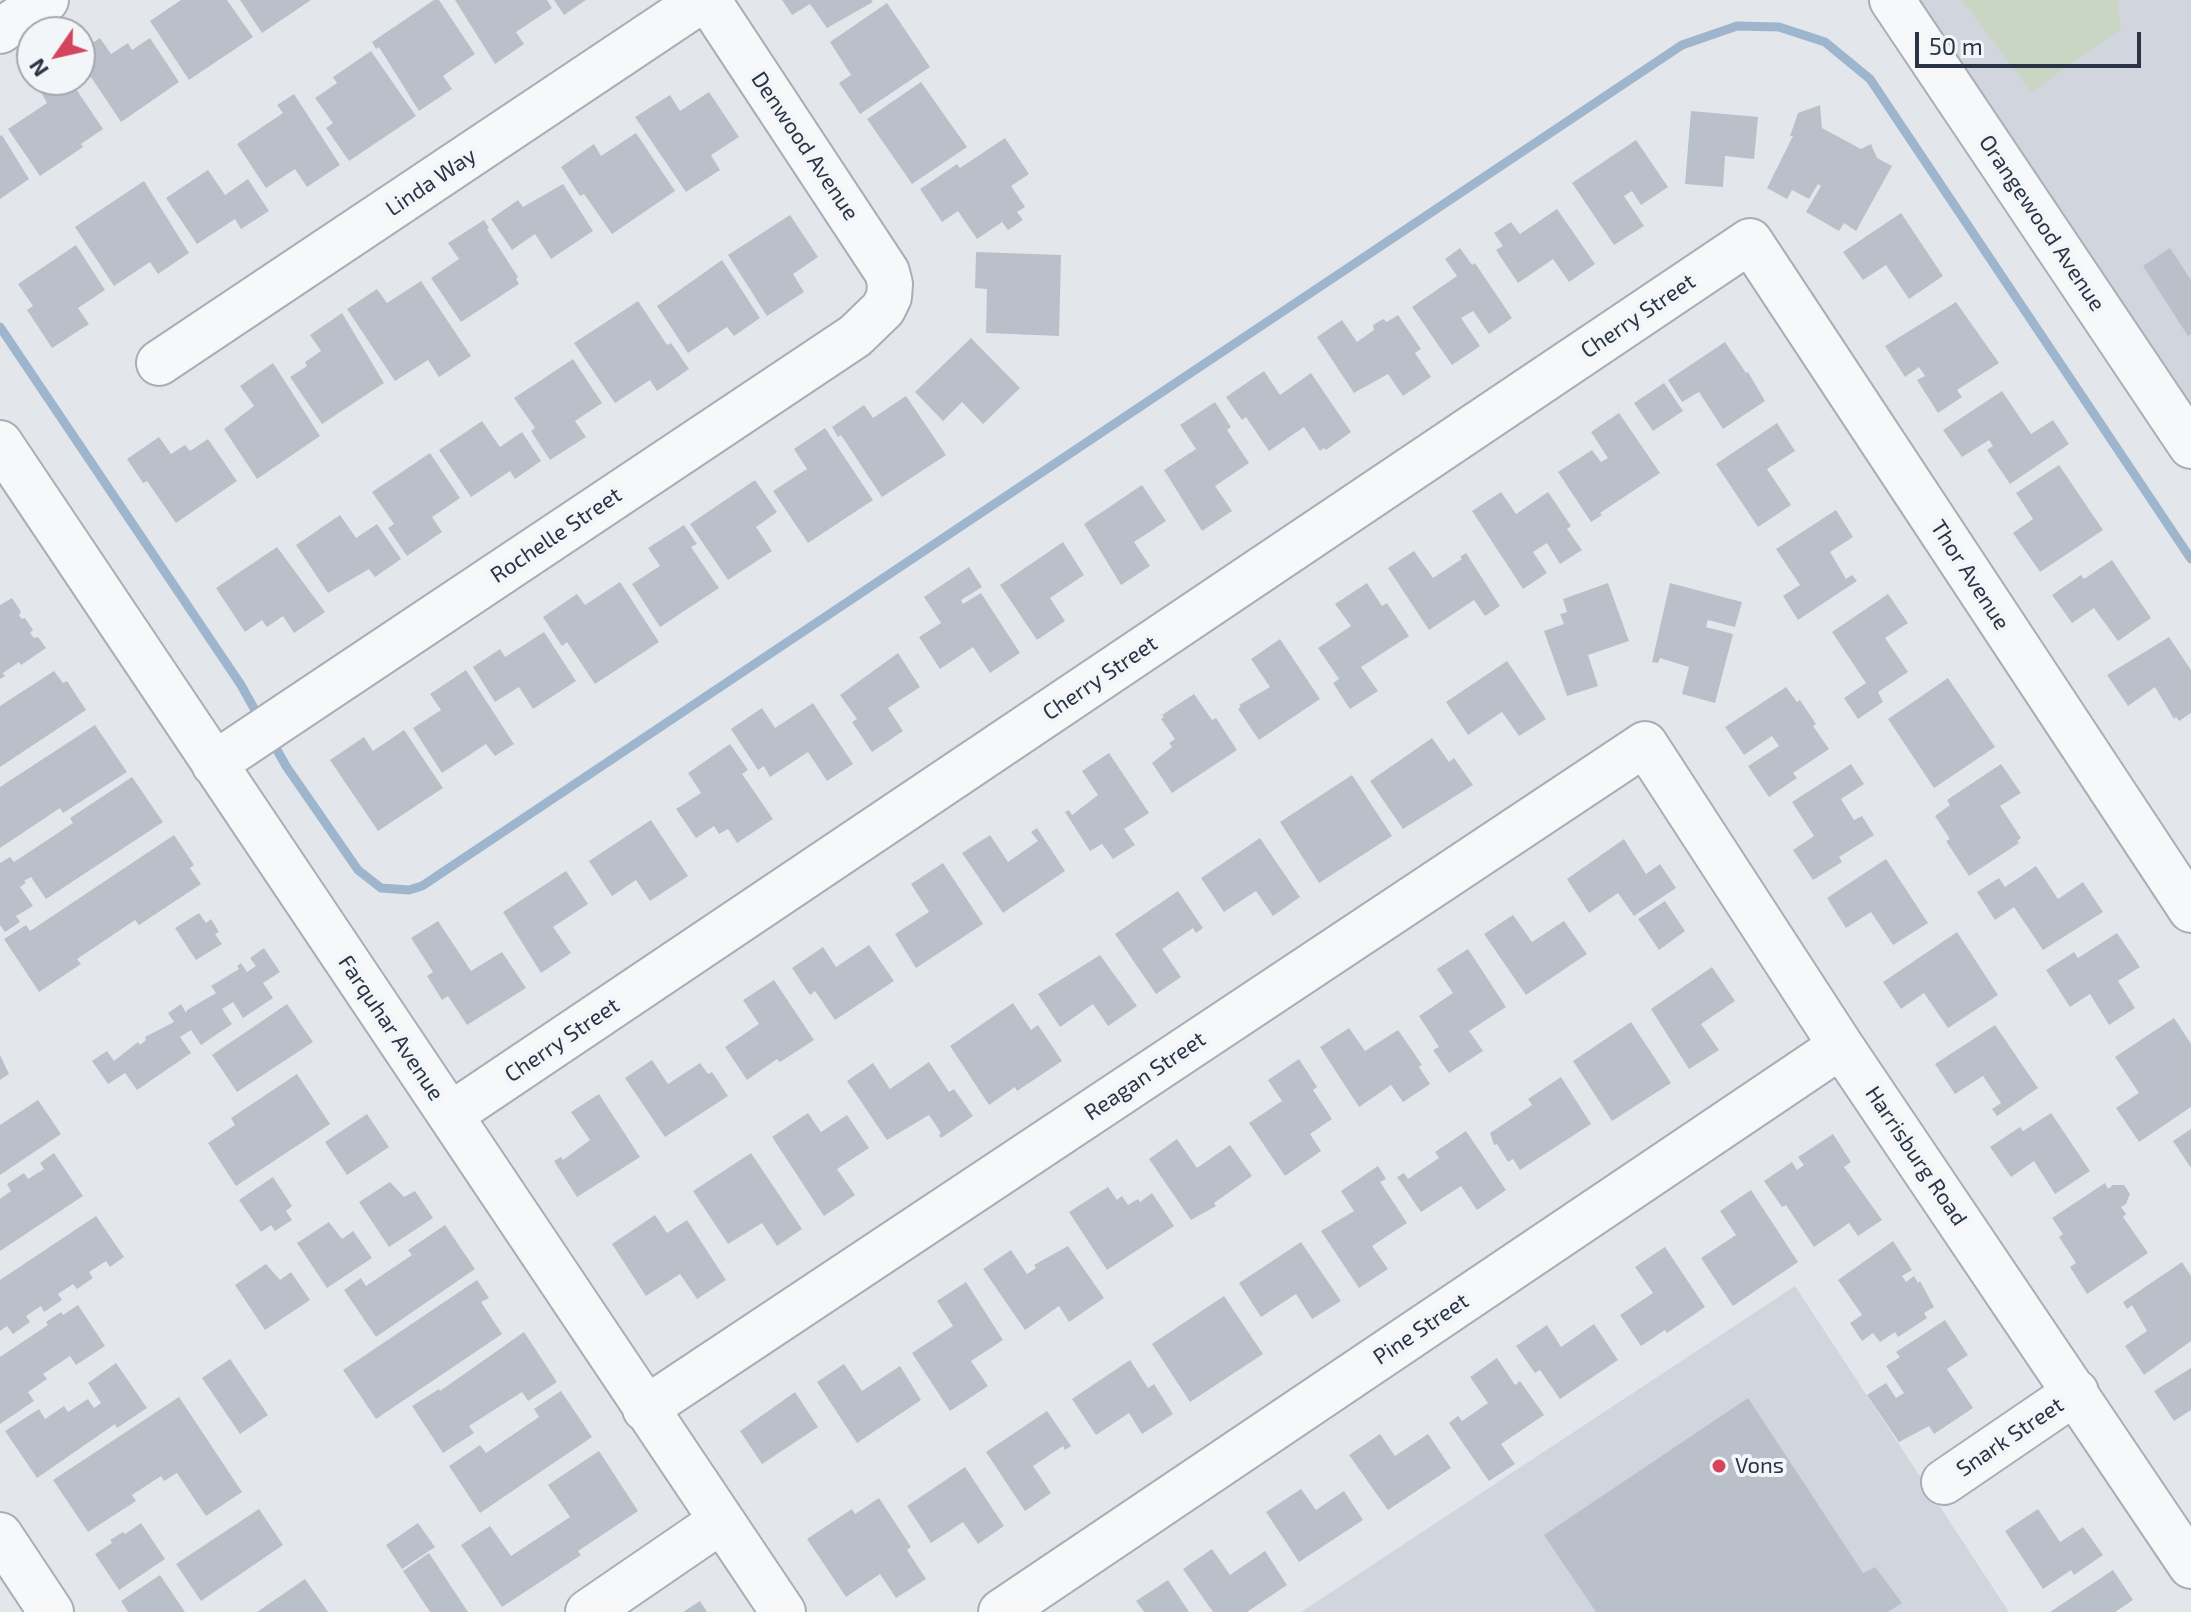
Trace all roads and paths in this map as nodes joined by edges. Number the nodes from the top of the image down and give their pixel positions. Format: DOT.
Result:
graph roads {
  1 [pos="46,0"];
  2 [pos="705,0"];
  3 [pos="1892,0"];
  4 [pos="0,31"];
  5 [pos="1750,241"];
  6 [pos="899,299"];
  7 [pos="159,363"];
  8 [pos="0,443"];
  9 [pos="2191,446"];
  10 [pos="1645,744"];
  11 [pos="214,764"];
  12 [pos="2191,910"];
  13 [pos="1841,1046"];
  14 [pos="450,1115"];
  15 [pos="2076,1392"];
  16 [pos="645,1409"];
  17 [pos="1944,1482"];
  18 [pos="721,1521"];
  19 [pos="0,1535"];
  20 [pos="2185,1543"];
  21 [pos="51,1612"];
  22 [pos="588,1612"];
  23 [pos="783,1612"];
  24 [pos="1001,1612"];
  1 -- 4 [label="street"];
  2 -- 6 [label="street, Denwood Avenue"];
  2 -- 7 [label="street, Linda Way"];
  3 -- 9 [label="street, Orangewood Avenue"];
  5 -- 12 [label="street, Thor Avenue"];
  5 -- 14 [label="street, Cherry Street"];
  6 -- 11 [label="street, Rochelle Street"];
  8 -- 11 [label="street, Farquhar Avenue"];
  10 -- 13 [label="street, Harrisburg Road"];
  10 -- 16 [label="street, Reagan Street"];
  11 -- 14 [label="street, Farquhar Avenue"];
  13 -- 15 [label="street, Harrisburg Road"];
  13 -- 24 [label="street, Pine Street"];
  14 -- 16 [label="street, Farquhar Avenue"];
  15 -- 17 [label="street, Snark Street"];
  15 -- 20 [label="street, Harrisburg Road"];
  16 -- 18 [label="street, Farquhar Avenue"];
  18 -- 22 [label="street"];
  18 -- 23 [label="street, Farquhar Avenue"];
  19 -- 21 [label="street"];
}
